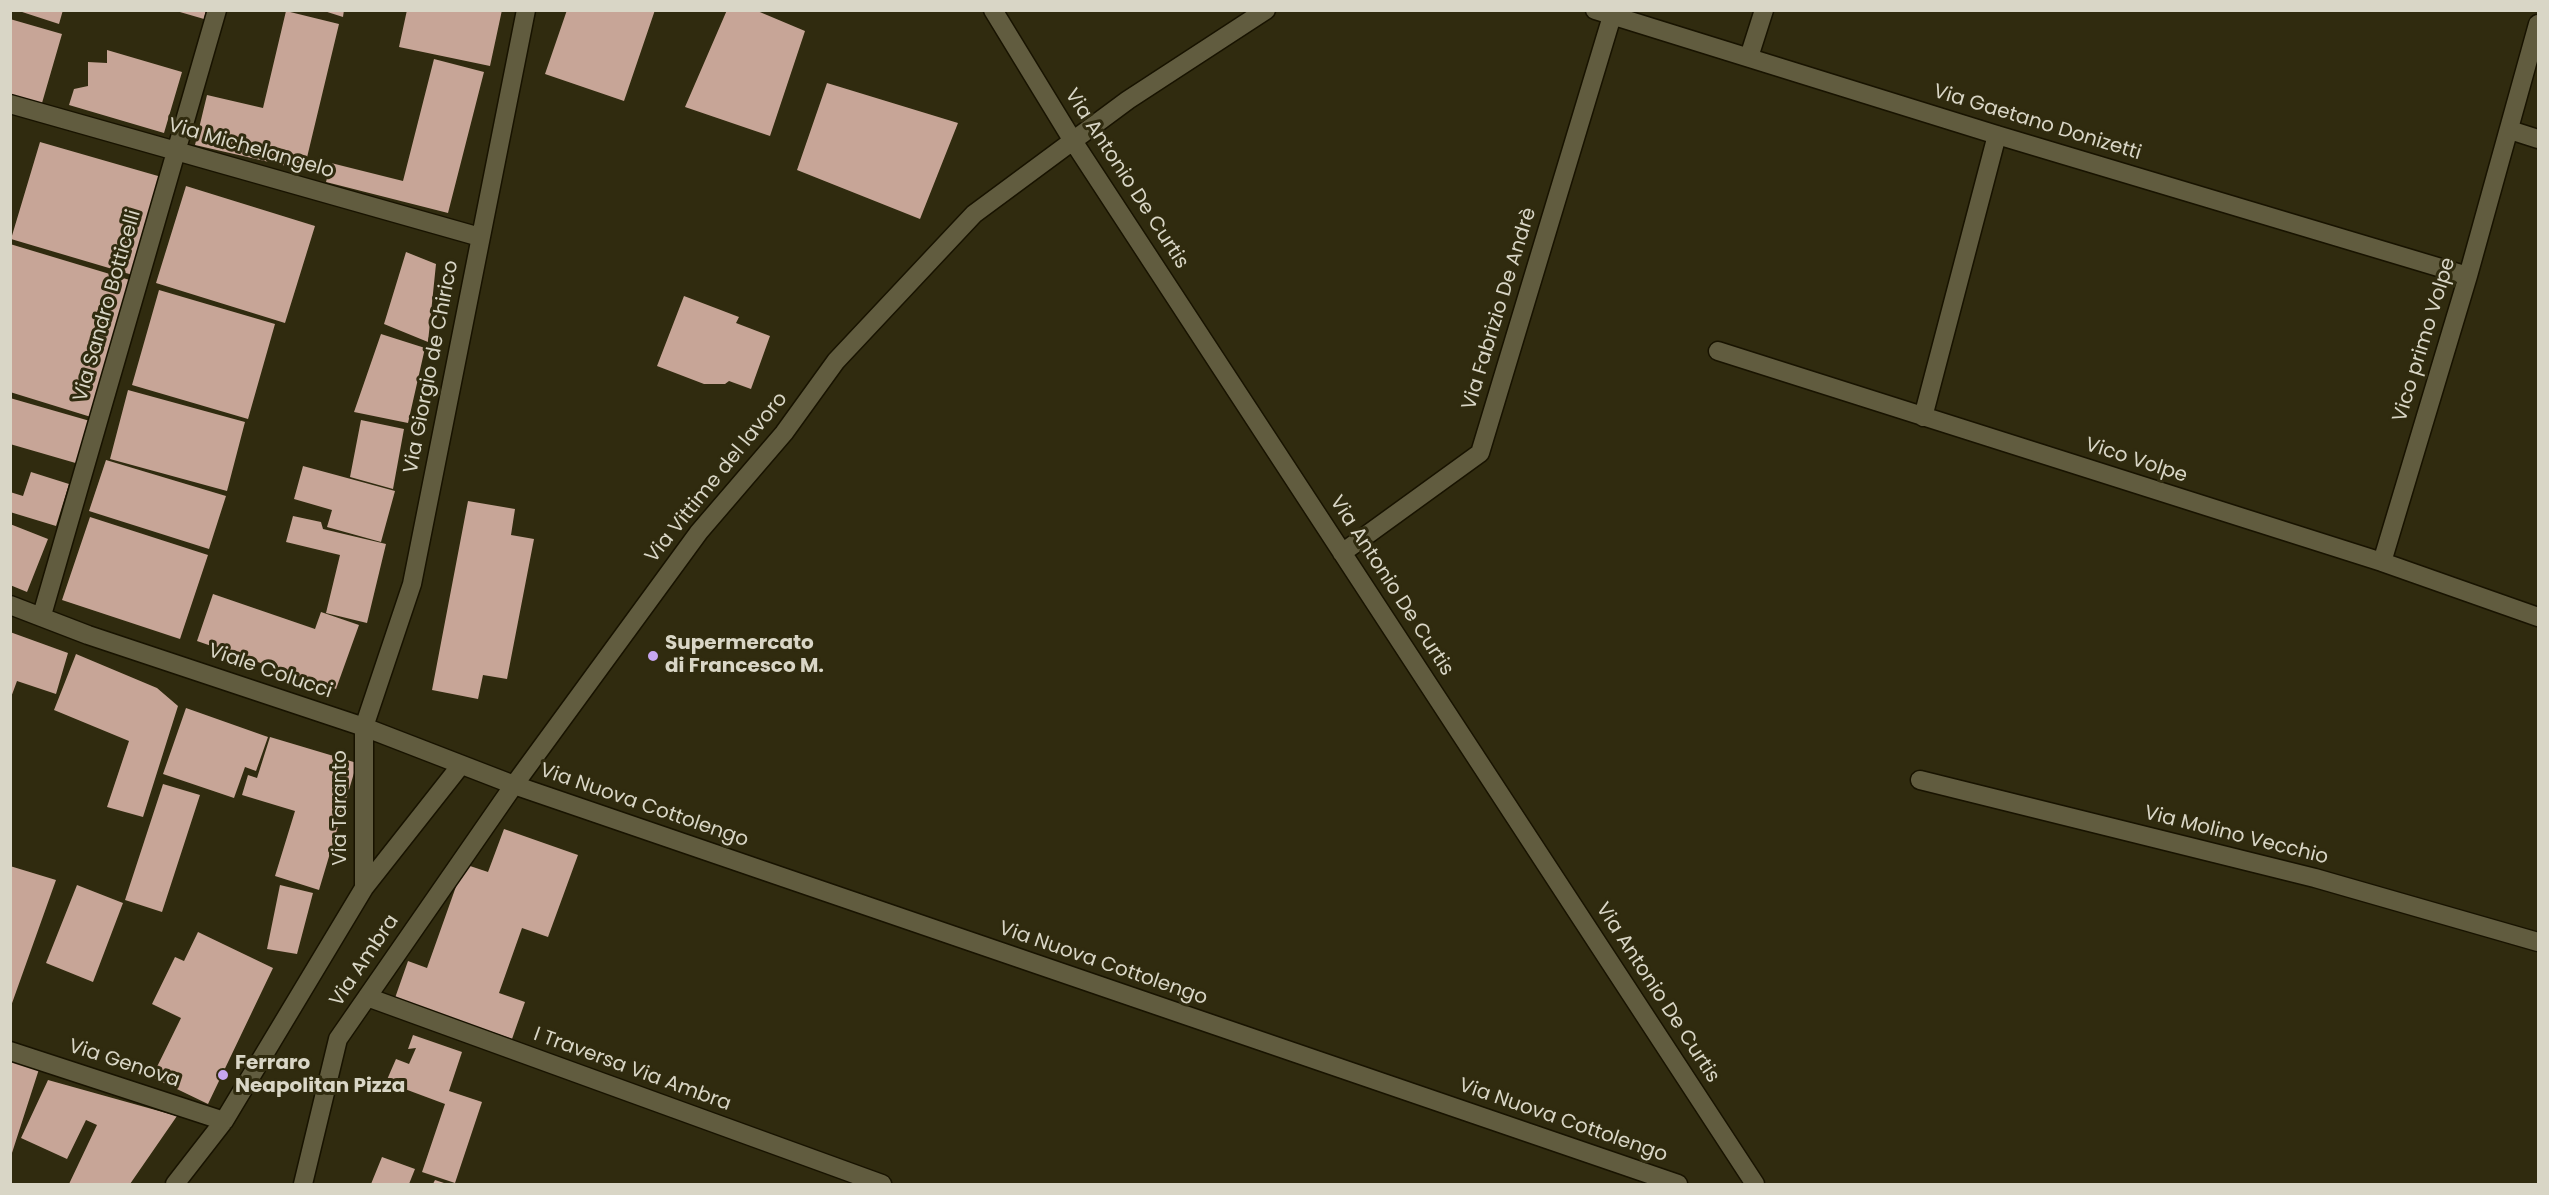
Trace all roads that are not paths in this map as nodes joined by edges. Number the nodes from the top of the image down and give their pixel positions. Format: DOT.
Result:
graph roads {
  1 [pos="217,10"];
  2 [pos="526,10"];
  3 [pos="993,10"];
  4 [pos="1266,10"];
  5 [pos="1764,10"];
  6 [pos="1604,13"];
  7 [pos="2538,24"];
  8 [pos="1749,57"];
  9 [pos="10,104"];
  10 [pos="2510,130"];
  11 [pos="1997,135"];
  12 [pos="2538,139"];
  13 [pos="1073,141"];
  14 [pos="176,151"];
  15 [pos="480,237"];
  16 [pos="2468,276"];
  17 [pos="1718,351"];
  18 [pos="1923,417"];
  19 [pos="1342,552"];
  20 [pos="2382,562"];
  21 [pos="10,604"];
  22 [pos="42,615"];
  23 [pos="2538,617"];
  24 [pos="364,727"];
  25 [pos="461,765"];
  26 [pos="1920,780"];
  27 [pos="514,785"];
  28 [pos="364,888"];
  29 [pos="2538,942"];
  30 [pos="367,997"];
  31 [pos="10,1051"];
  32 [pos="224,1121"];
  33 [pos="175,1185"];
  34 [pos="303,1185"];
  35 [pos="882,1185"];
  36 [pos="1678,1185"];
  37 [pos="1755,1185"];
  1 -- 14 [label="street, Via Sandro Botticelli"];
  2 -- 15 [label="street, Via Giorgio de Chirico"];
  3 -- 13 [label="street, Via Antonio De Curtis"];
  4 -- 13 [label="street, Via Vittime del lavoro"];
  5 -- 8 [label="street"];
  6 -- 8 [label="street, Via Gaetano Donizetti"];
  6 -- 19 [label="street, Via Fabrizio De Andrè"];
  7 -- 10 [label="street, Vico primo Volpe"];
  8 -- 11 [label="street, Via Gaetano Donizetti"];
  9 -- 14 [label="street, Via Michelangelo"];
  10 -- 12 [label="street"];
  10 -- 16 [label="street, Vico primo Volpe"];
  11 -- 16 [label="street, Via Gaetano Donizetti"];
  11 -- 18 [label="street"];
  13 -- 19 [label="street, Via Antonio De Curtis"];
  13 -- 27 [label="street, Via Vittime del lavoro"];
  14 -- 15 [label="street, Via Michelangelo"];
  14 -- 22 [label="street, Via Sandro Botticelli"];
  15 -- 24 [label="street, Via Giorgio de Chirico"];
  16 -- 20 [label="street, Vico primo Volpe"];
  17 -- 18 [label="street, Vico Volpe"];
  18 -- 20 [label="street, Vico Volpe"];
  19 -- 37 [label="street, Via Antonio De Curtis"];
  20 -- 23 [label="street, Vico Volpe"];
  21 -- 22 [label="street, Viale Colucci"];
  22 -- 24 [label="street, Viale Colucci"];
  24 -- 25 [label="street, Viale Colucci"];
  24 -- 28 [label="street, Via Taranto"];
  25 -- 27 [label="street, Viale Colucci"];
  25 -- 28 [label="street"];
  26 -- 29 [label="street, Via Molino Vecchio"];
  27 -- 30 [label="street, Via Ambra"];
  27 -- 36 [label="street, Via Nuova Cottolengo"];
  28 -- 32 [label="street"];
  30 -- 34 [label="street, Via Ambra"];
  30 -- 35 [label="street, I Traversa Via Ambra"];
  31 -- 32 [label="street, Via Genova"];
  32 -- 33 [label="street"];
}
